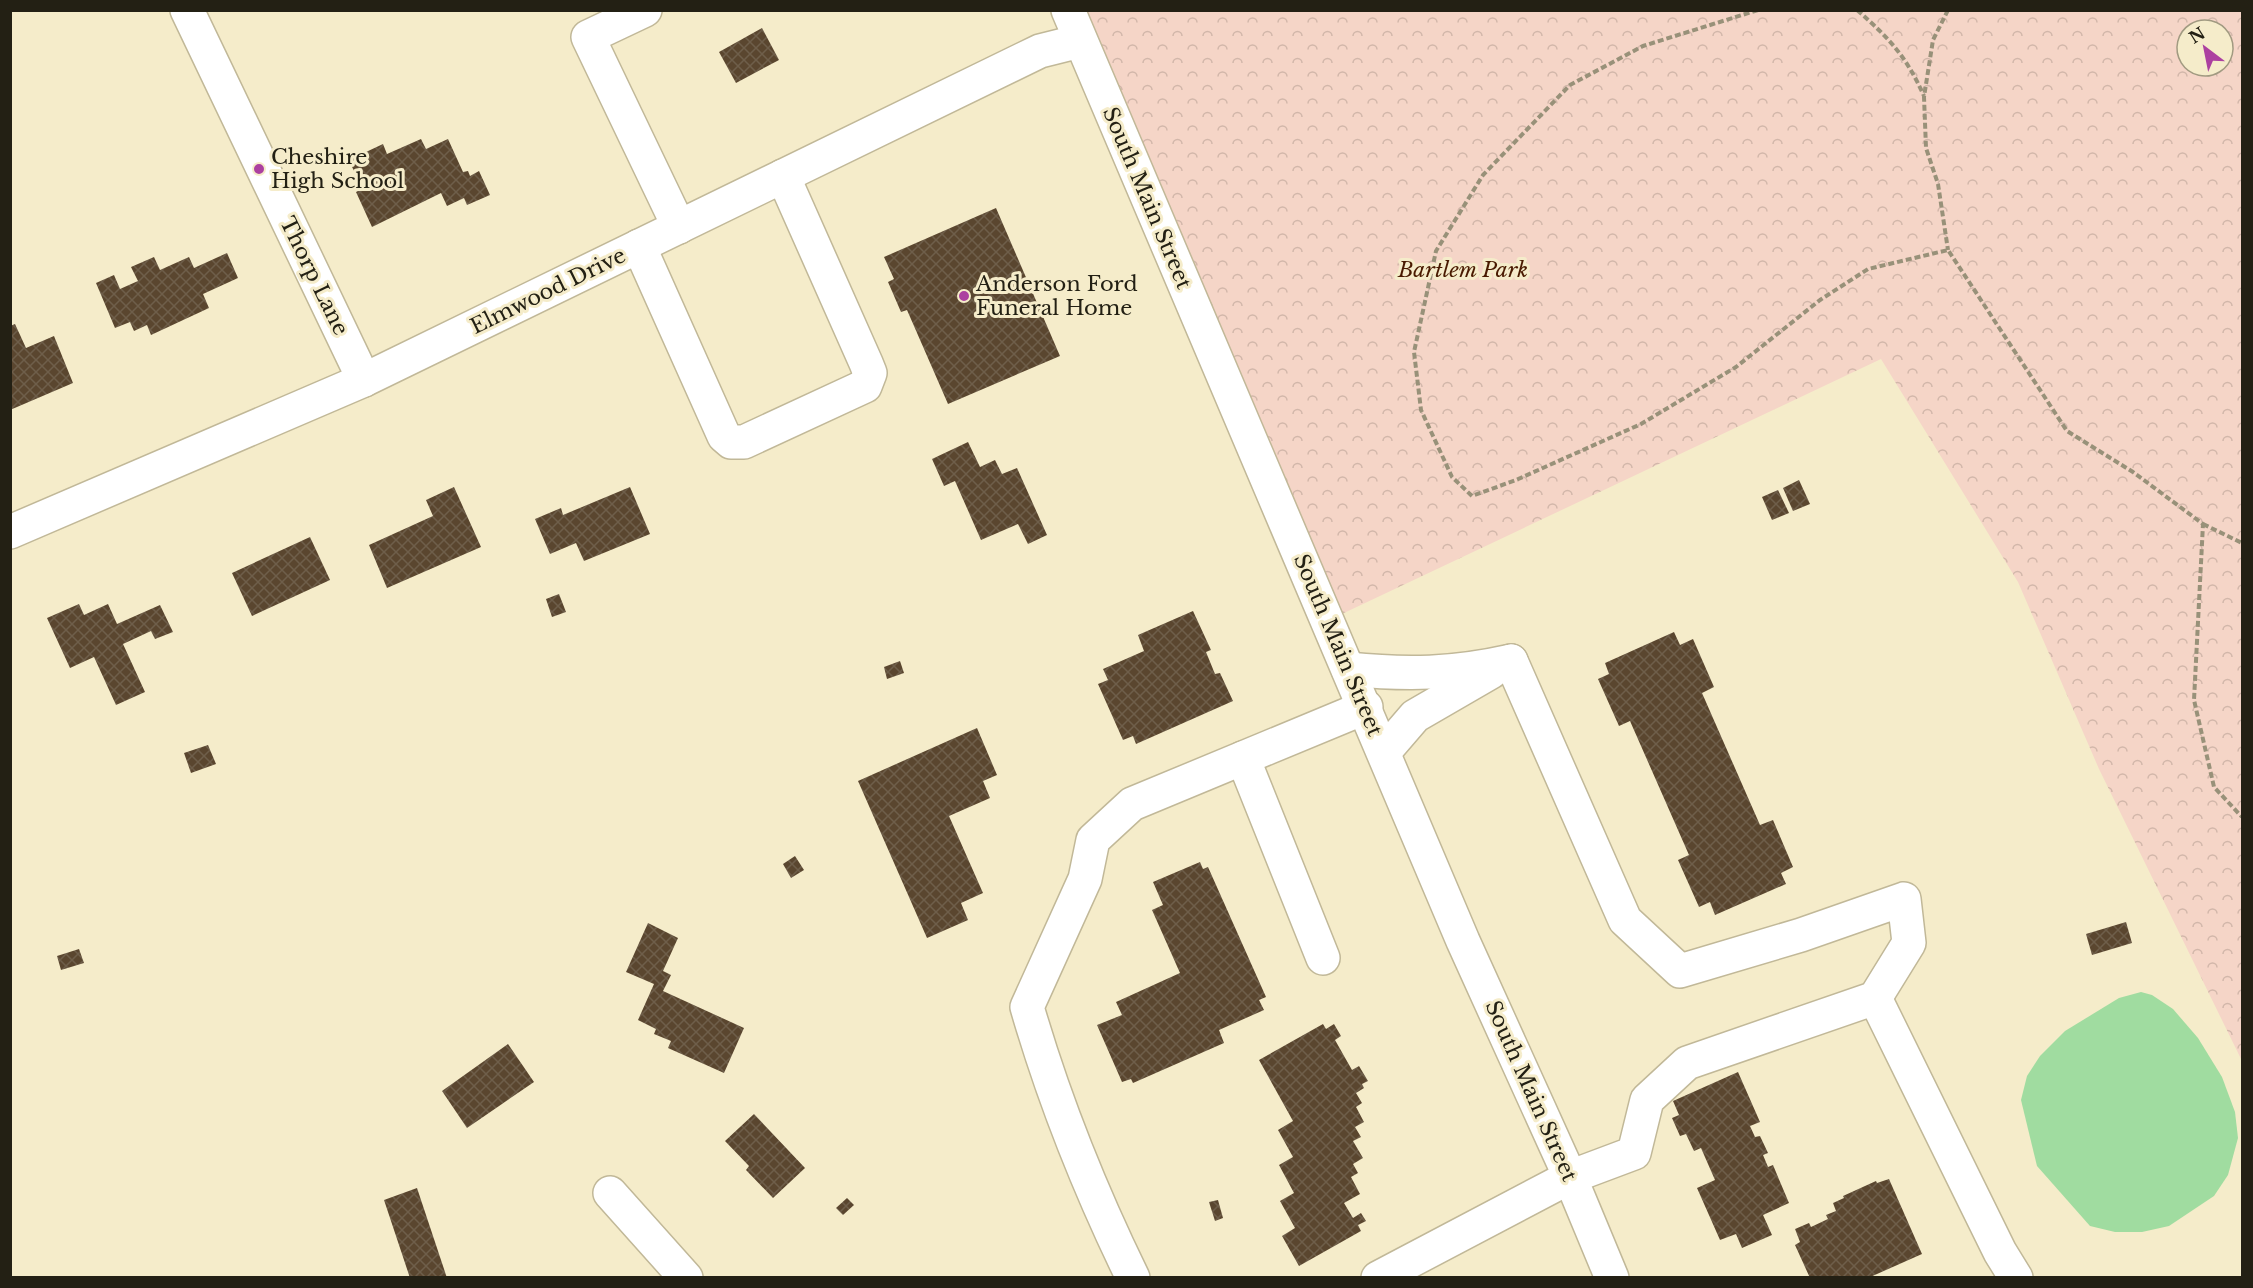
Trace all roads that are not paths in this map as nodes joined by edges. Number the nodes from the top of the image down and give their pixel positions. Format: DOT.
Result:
graph roads {
  1 [pos="187,10"];
  2 [pos="645,10"];
  3 [pos="1068,10"];
  4 [pos="1080,41"];
  5 [pos="783,176"];
  6 [pos="679,226"];
  7 [pos="639,246"];
  8 [pos="364,380"];
  9 [pos="10,532"];
  10 [pos="1511,661"];
  11 [pos="1348,669"];
  12 [pos="1366,707"];
  13 [pos="1384,752"];
  14 [pos="1243,759"];
  15 [pos="1323,958"];
  16 [pos="1875,998"];
  17 [pos="1570,1177"];
  18 [pos="610,1193"];
  19 [pos="2002,1269"];
  20 [pos="686,1278"];
  21 [pos="1133,1278"];
  22 [pos="1378,1278"];
  23 [pos="1612,1278"];
  1 -- 8 [label="main road, Thorp Lane"];
  2 -- 6 [label="main road"];
  3 -- 4 [label="main road, South Main Street"];
  4 -- 5 [label="main road, Elmwood Drive"];
  4 -- 11 [label="main road, South Main Street"];
  5 -- 6 [label="main road, Elmwood Drive"];
  5 -- 7 [label="main road"];
  6 -- 7 [label="main road, Elmwood Drive"];
  7 -- 8 [label="main road, Elmwood Drive"];
  8 -- 9 [label="main road, Elmwood Drive"];
  10 -- 11 [label="main road"];
  10 -- 13 [label="main road"];
  10 -- 16 [label="main road"];
  11 -- 12 [label="main road, South Main Street"];
  12 -- 13 [label="main road, South Main Street"];
  12 -- 14 [label="main road"];
  13 -- 17 [label="main road, South Main Street"];
  14 -- 15 [label="main road"];
  14 -- 21 [label="main road"];
  16 -- 17 [label="main road"];
  16 -- 19 [label="main road"];
  17 -- 22 [label="main road"];
  17 -- 23 [label="main road, South Main Street"];
  18 -- 20 [label="main road"];
}
